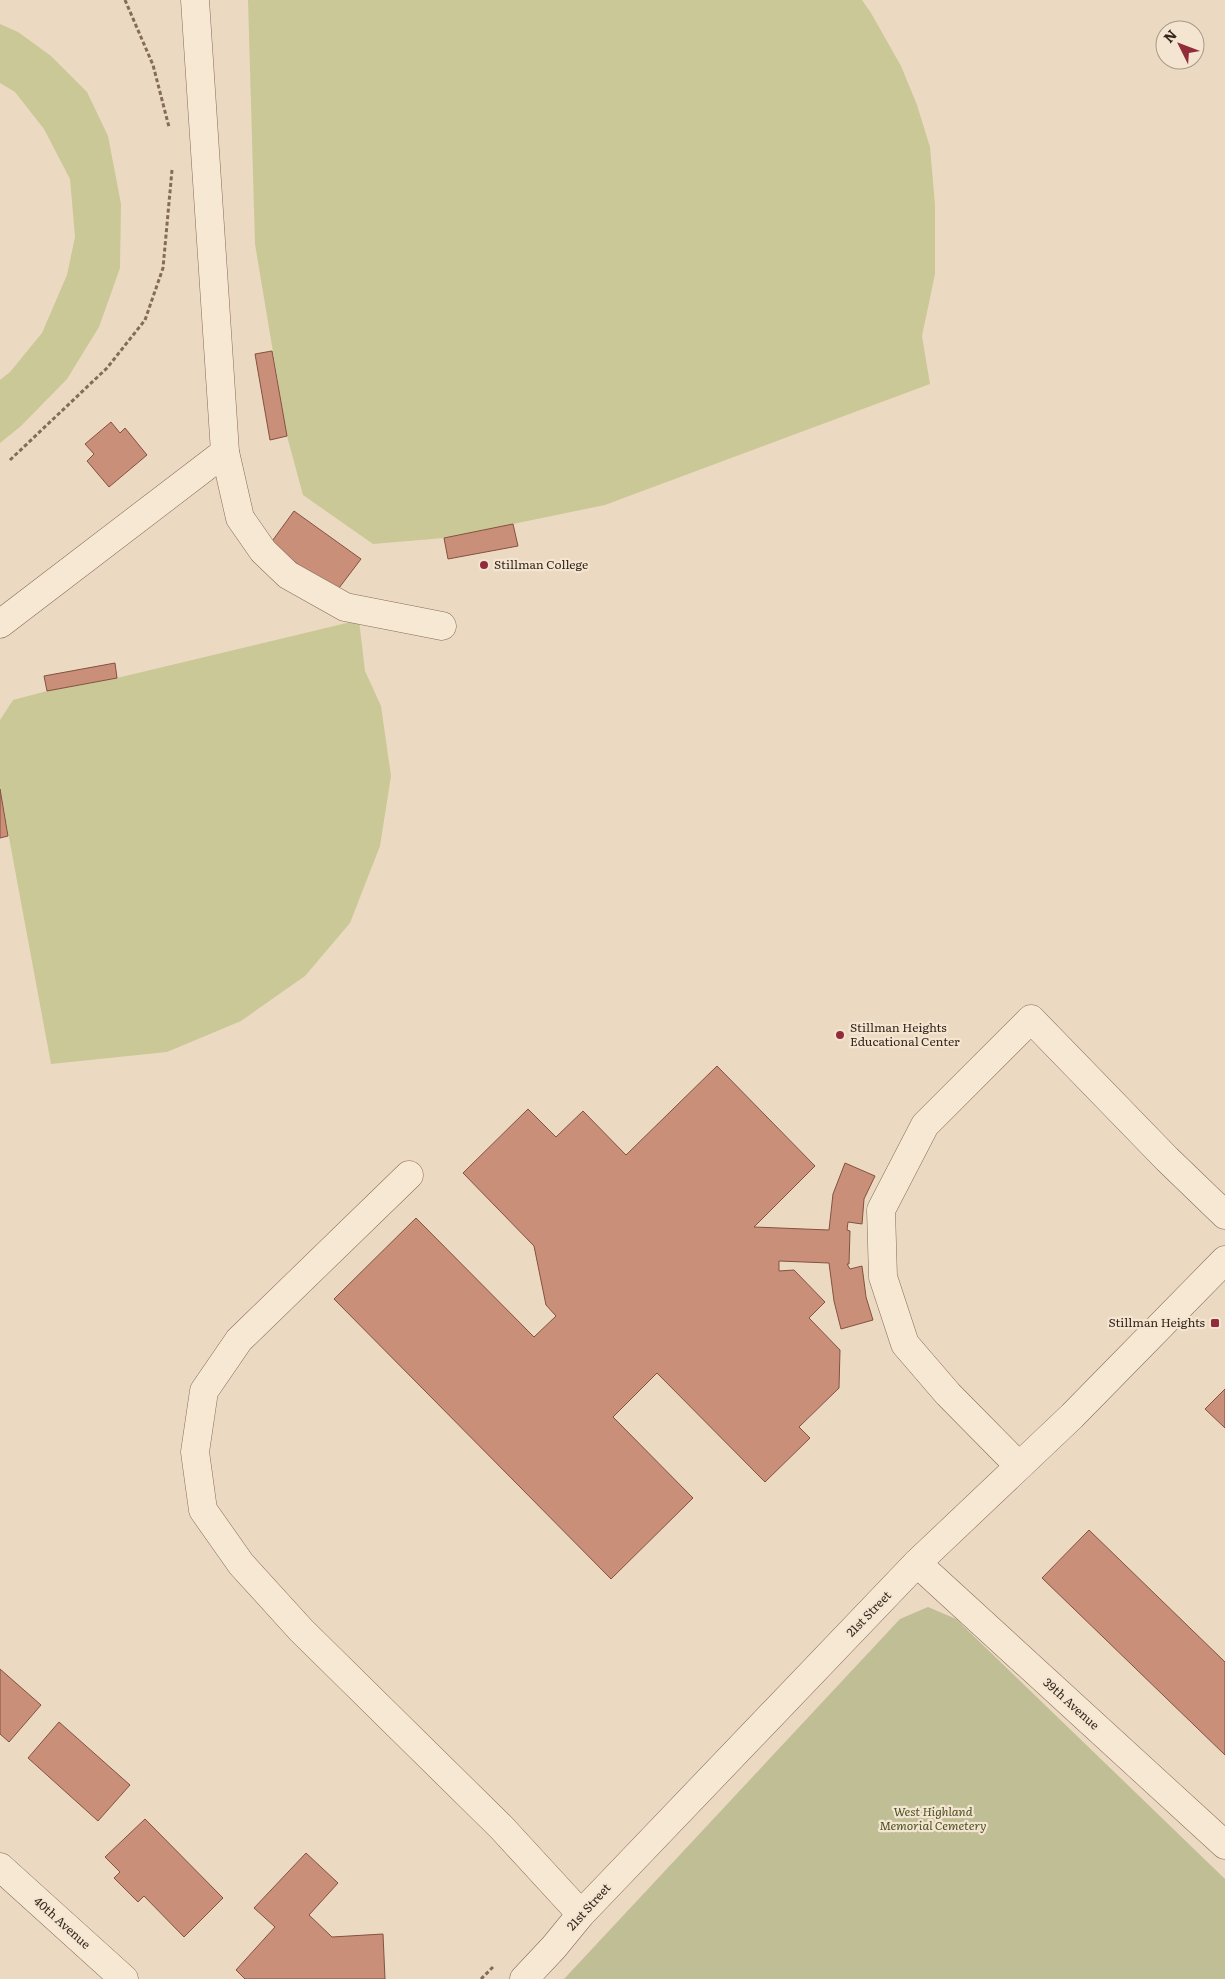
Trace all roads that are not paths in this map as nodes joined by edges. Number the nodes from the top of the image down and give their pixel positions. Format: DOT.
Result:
graph roads {
  1 [pos="195,0"];
  2 [pos="224,452"];
  3 [pos="0,624"];
  4 [pos="442,626"];
  5 [pos="409,1175"];
  6 [pos="1225,1215"];
  7 [pos="1225,1260"];
  8 [pos="1019,1466"];
  9 [pos="917,1563"];
  10 [pos="1225,1845"];
  11 [pos="0,1867"];
  12 [pos="581,1914"];
  13 [pos="124,1979"];
  14 [pos="524,1979"];
  1 -- 2 [label="street"];
  2 -- 3 [label="street"];
  2 -- 4 [label="street"];
  5 -- 12 [label="street"];
  6 -- 8 [label="street"];
  7 -- 8 [label="street, 21st Street"];
  8 -- 9 [label="street, 21st Street"];
  9 -- 10 [label="street, 39th Avenue"];
  9 -- 12 [label="street, 21st Street"];
  11 -- 13 [label="street, 40th Avenue"];
  12 -- 14 [label="street, 21st Street"];
}
